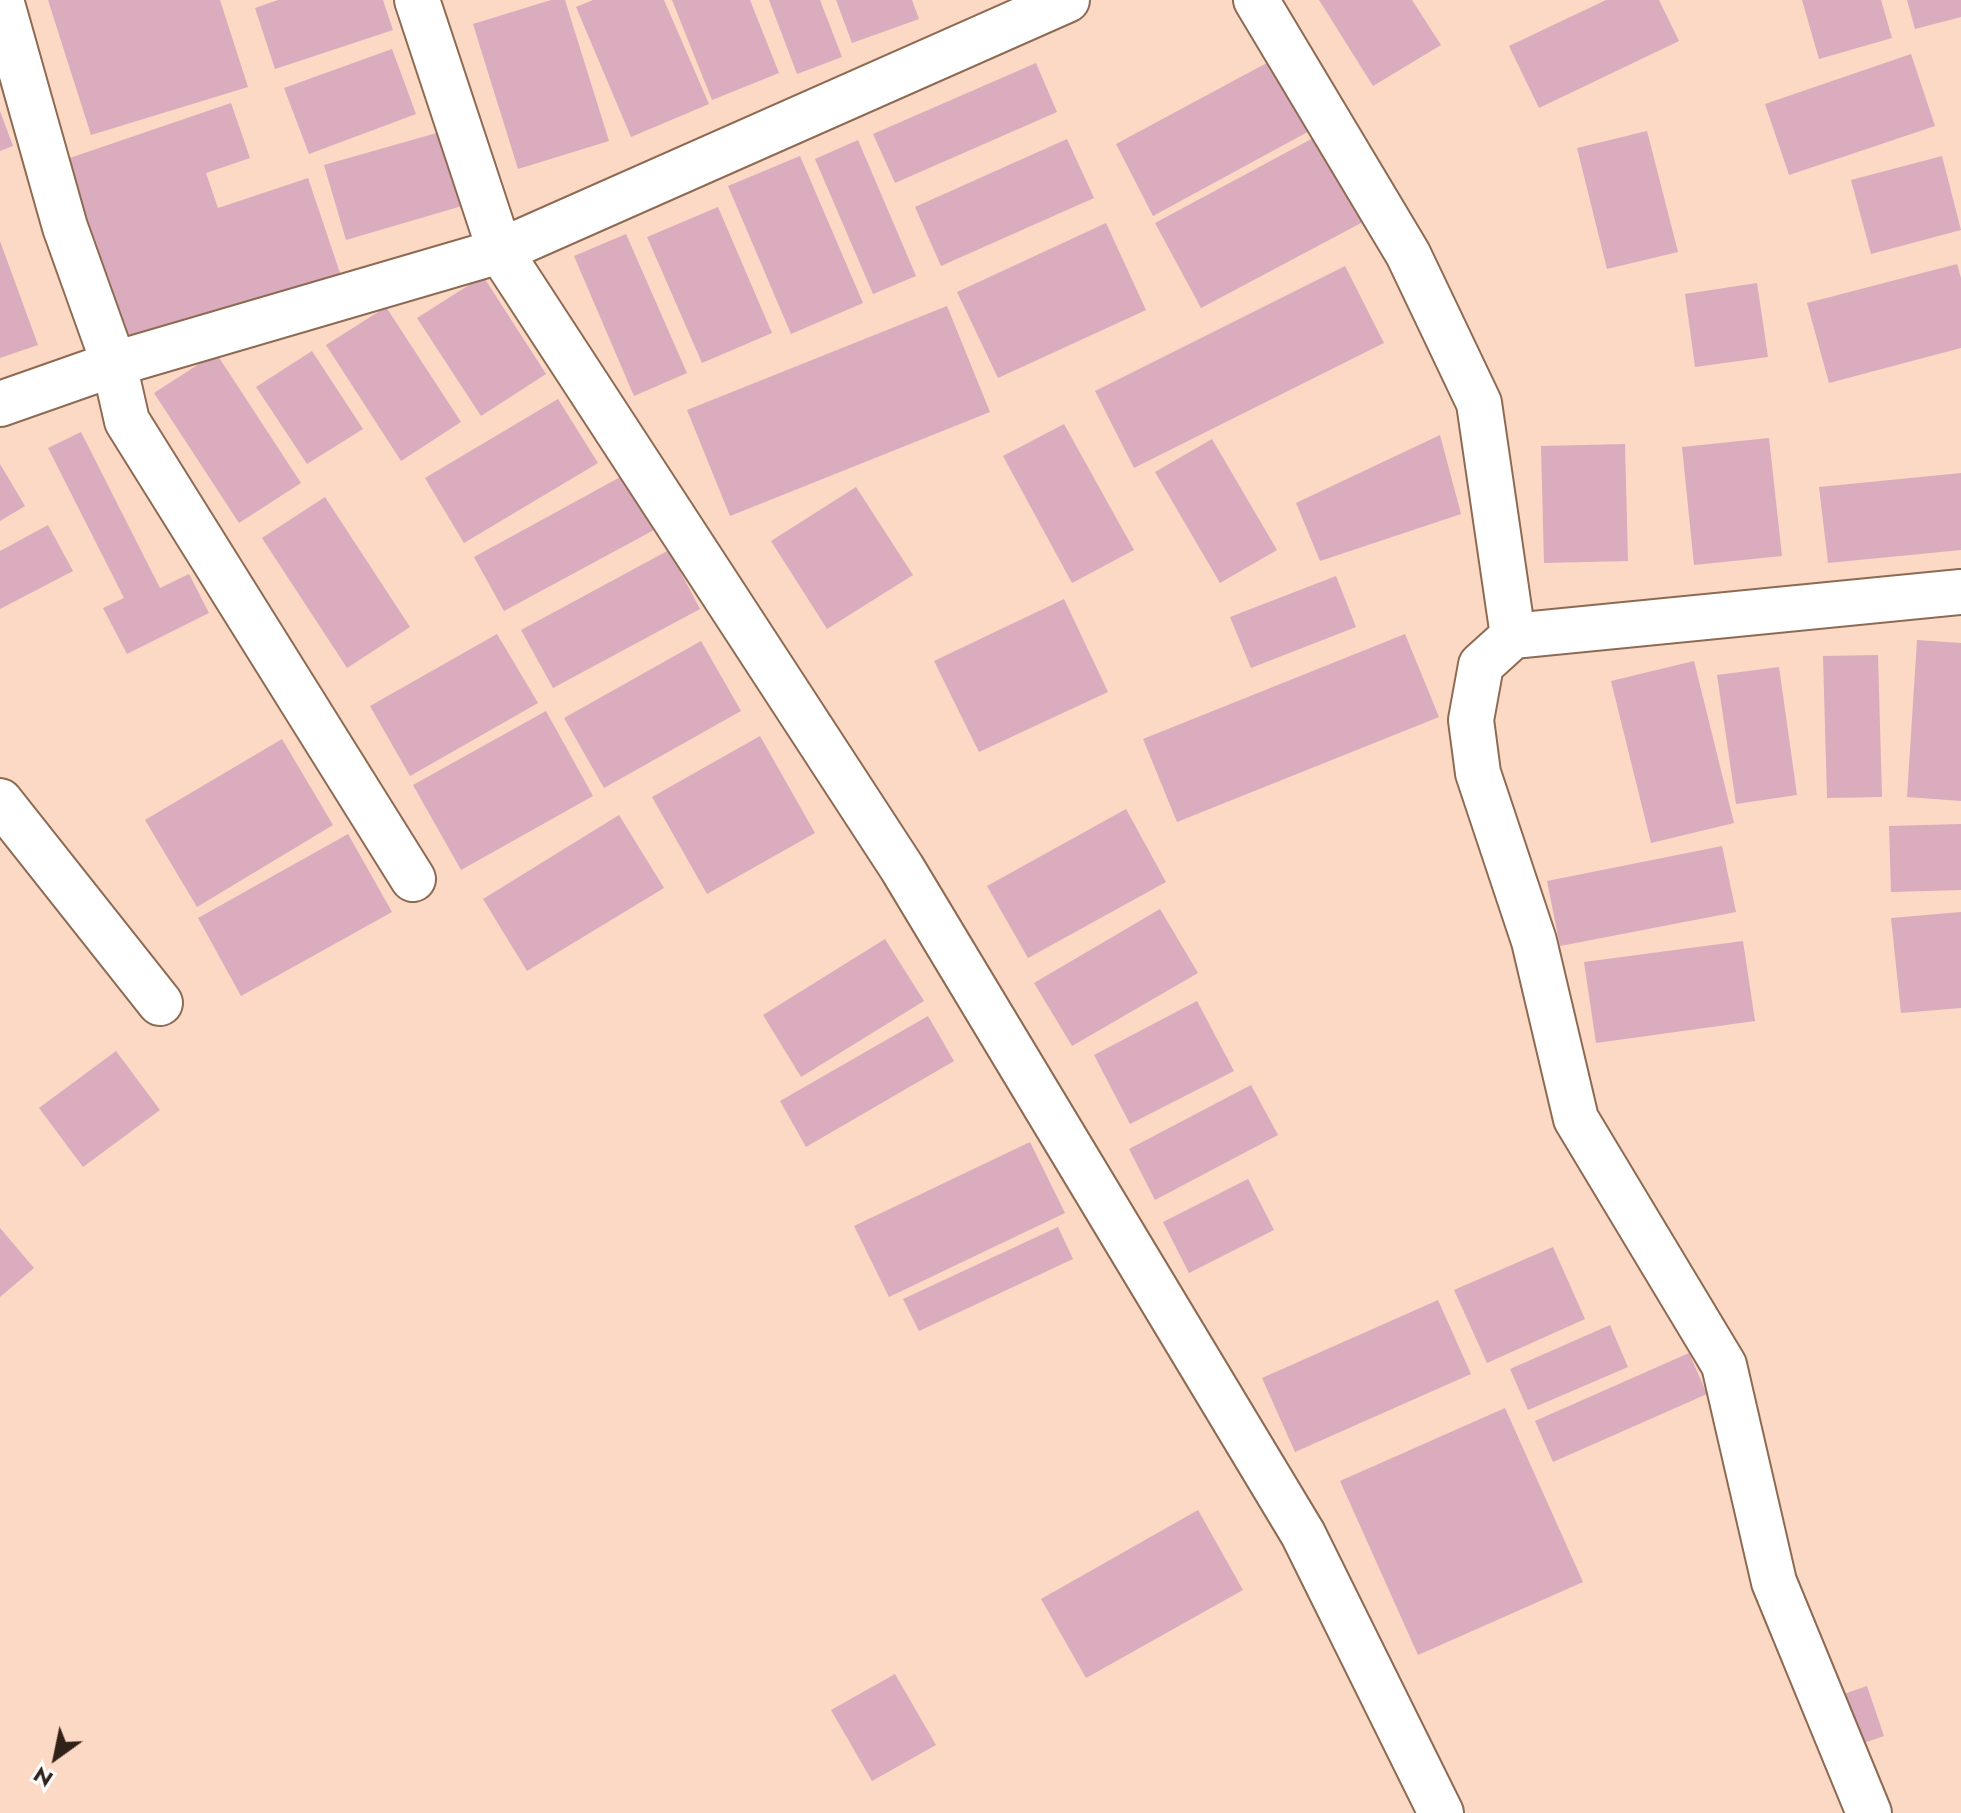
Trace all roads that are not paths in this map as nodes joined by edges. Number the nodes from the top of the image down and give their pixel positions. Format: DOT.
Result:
graph roads {
  1 [pos="1,0"];
  2 [pos="417,0"];
  3 [pos="1067,0"];
  4 [pos="1256,0"];
  5 [pos="500,251"];
  6 [pos="114,364"];
  7 [pos="0,404"];
  8 [pos="1961,592"];
  9 [pos="1513,636"];
  10 [pos="0,801"];
  11 [pos="413,879"];
  12 [pos="160,1003"];
  13 [pos="1441,1813"];
  14 [pos="1869,1813"];
  1 -- 6 [label="street"];
  2 -- 5 [label="street"];
  3 -- 5 [label="street"];
  4 -- 9 [label="street"];
  5 -- 6 [label="street"];
  5 -- 13 [label="street"];
  6 -- 7 [label="street"];
  6 -- 11 [label="street"];
  8 -- 9 [label="street"];
  9 -- 14 [label="street"];
  10 -- 12 [label="street"];
}
